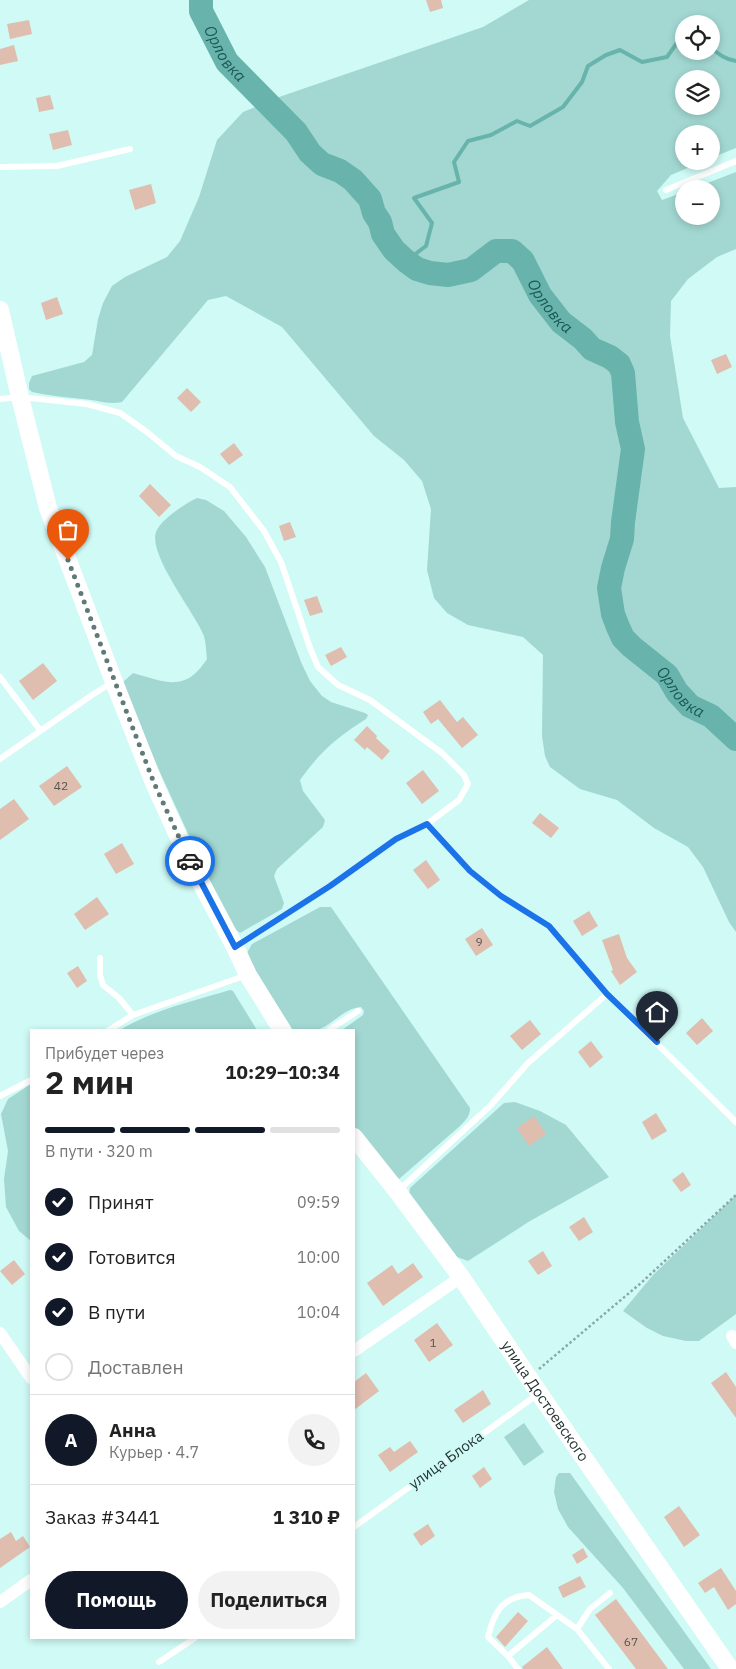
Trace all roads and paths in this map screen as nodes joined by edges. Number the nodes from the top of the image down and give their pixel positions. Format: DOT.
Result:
graph roads {
  1 [pos="130,149"];
  2 [pos="736,161"];
  3 [pos="0,167"];
  4 [pos="666,190"];
  5 [pos="0,310"];
  6 [pos="20,397"];
  7 [pos="0,399"];
  8 [pos="0,677"];
  9 [pos="114,682"];
  10 [pos="40,730"];
  11 [pos="0,759"];
  12 [pos="427,824"];
  13 [pos="235,947"];
  14 [pos="100,958"];
  15 [pos="248,975"];
  16 [pos="607,994"];
  17 [pos="358,1011"];
  18 [pos="133,1015"];
  19 [pos="112,1029"];
  20 [pos="281,1029"];
  21 [pos="331,1029"];
  22 [pos="30,1081"];
  23 [pos="0,1096"];
  24 [pos="736,1122"];
  25 [pos="355,1138"];
  26 [pos="397,1191"];
  27 [pos="736,1194"];
  28 [pos="461,1277"];
  29 [pos="0,1333"];
  30 [pos="355,1350"];
  31 [pos="30,1377"];
  32 [pos="529,1378"];
  33 [pos="539,1393"];
  34 [pos="355,1527"];
  35 [pos="30,1581"];
  36 [pos="610,1593"];
  37 [pos="0,1602"];
  38 [pos="557,1615"];
  39 [pos="577,1629"];
  40 [pos="194,1639"];
  41 [pos="508,1656"];
  42 [pos="159,1662"];
  43 [pos="518,1669"];
  44 [pos="609,1669"];
  45 [pos="730,1669"];
  1 -- 3 [label="lane"];
  2 -- 4 [label="lane"];
  5 -- 6 [label="main road"];
  6 -- 7 [label="lane"];
  6 -- 9 [label="main road"];
  6 -- 12 [label="lane"];
  8 -- 10 [label="lane"];
  9 -- 10 [label="lane"];
  9 -- 13 [label="main road"];
  10 -- 11 [label="lane"];
  12 -- 13 [label="lane"];
  12 -- 16 [label="lane"];
  13 -- 15 [label="main road"];
  14 -- 18 [label="lane"];
  15 -- 18 [label="lane"];
  15 -- 20 [label="main road"];
  16 -- 24 [label="lane"];
  16 -- 26 [label="lane"];
  17 -- 21 [label="lane"];
  18 -- 19 [label="lane"];
  22 -- 23 [label="lane"];
  25 -- 26 [label="main road, улица Достоевского"];
  26 -- 28 [label="main road, улица Достоевского"];
  27 -- 32 [label="path"];
  28 -- 30 [label="street"];
  28 -- 32 [label="main road, улица Достоевского"];
  29 -- 31 [label="street"];
  32 -- 33 [label="main road, улица Достоевского"];
  33 -- 34 [label="lane, улица Блока"];
  33 -- 45 [label="main road, улица Достоевского"];
  35 -- 37 [label="street"];
  36 -- 39 [label="lane"];
  38 -- 39 [label="lane"];
  38 -- 41 [label="lane"];
  38 -- 41 [label="lane"];
  39 -- 44 [label="lane"];
  40 -- 42 [label="lane"];
  41 -- 43 [label="lane"];
}
